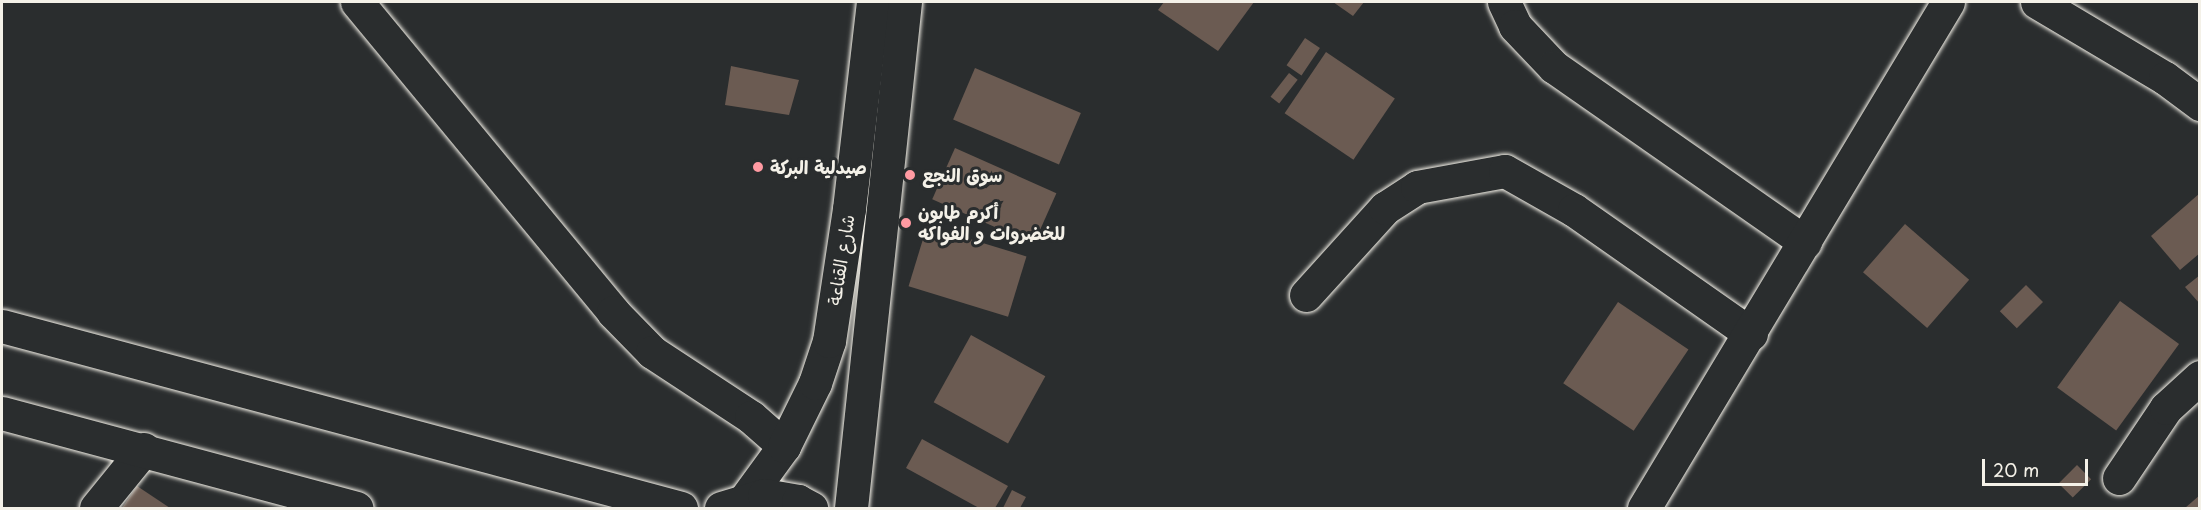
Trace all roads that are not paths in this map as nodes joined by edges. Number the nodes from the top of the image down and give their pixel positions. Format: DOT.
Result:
graph roads {
  1 [pos="357,2"];
  2 [pos="873,2"];
  3 [pos="905,2"];
  4 [pos="1504,2"];
  5 [pos="1948,2"];
  6 [pos="2037,2"];
  7 [pos="2199,104"];
  8 [pos="849,209"];
  9 [pos="884,215"];
  10 [pos="1805,242"];
  11 [pos="1306,295"];
  12 [pos="2,326"];
  13 [pos="1751,334"];
  14 [pos="2199,377"];
  15 [pos="2,413"];
  16 [pos="784,446"];
  17 [pos="144,449"];
  18 [pos="2119,478"];
  19 [pos="733,503"];
  20 [pos="96,508"];
  21 [pos="356,508"];
  22 [pos="681,508"];
  23 [pos="811,508"];
  24 [pos="851,508"];
  25 [pos="1644,508"];
  1 -- 16 [label="street"];
  2 -- 8 [label="street, شارع القناعة"];
  3 -- 9 [label="street, شارع القناعة"];
  4 -- 10 [label="street"];
  5 -- 10 [label="street"];
  6 -- 7 [label="street"];
  8 -- 9 [label="street"];
  8 -- 16 [label="street, شارع القناعة"];
  9 -- 24 [label="street, شارع القناعة"];
  10 -- 13 [label="street"];
  11 -- 13 [label="street"];
  12 -- 22 [label="street"];
  13 -- 25 [label="street"];
  14 -- 18 [label="street"];
  15 -- 17 [label="street"];
  16 -- 19 [label="street, شارع القناعة"];
  17 -- 20 [label="street"];
  17 -- 21 [label="street"];
  19 -- 23 [label="street"];
}
